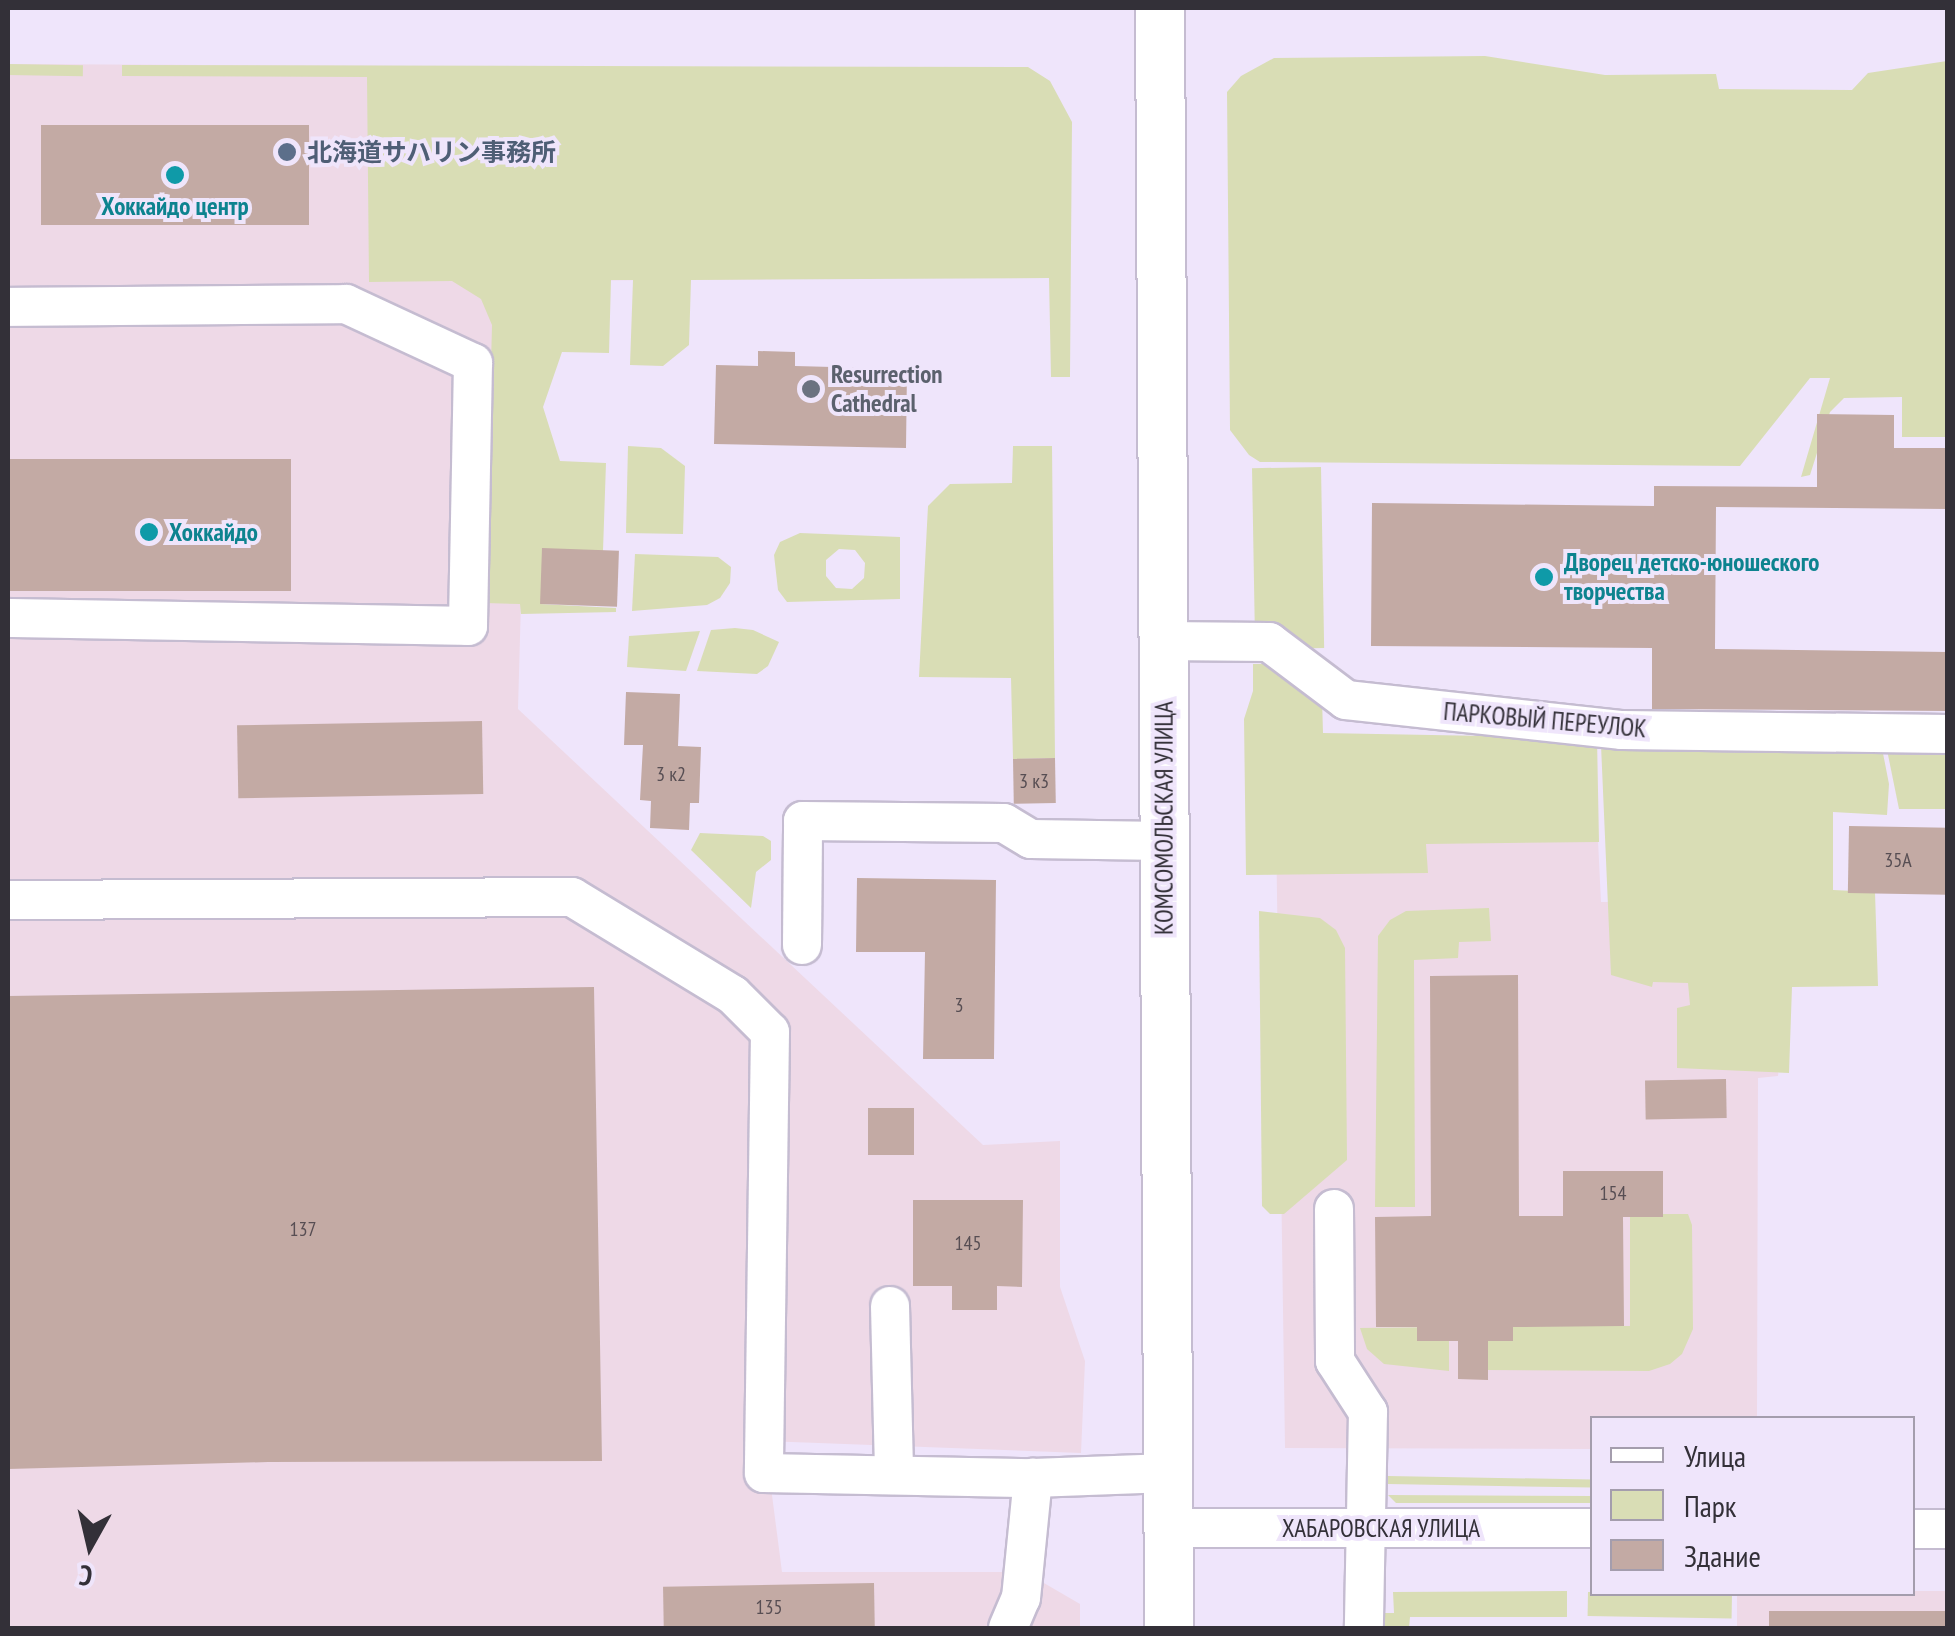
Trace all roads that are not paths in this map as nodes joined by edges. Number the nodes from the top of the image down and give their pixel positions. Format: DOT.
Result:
graph roads {
  1 [pos="1160,8"];
  2 [pos="8,307"];
  3 [pos="8,618"];
  4 [pos="1162,641"];
  5 [pos="1948,734"];
  6 [pos="1164,840"];
  7 [pos="8,900"];
  8 [pos="802,945"];
  9 [pos="1334,1210"];
  10 [pos="890,1306"];
  11 [pos="1169,1473"];
  12 [pos="894,1475"];
  13 [pos="1032,1478"];
  14 [pos="1169,1528"];
  15 [pos="1364,1528"];
  16 [pos="1590,1528"];
  17 [pos="1915,1529"];
  18 [pos="1948,1529"];
  19 [pos="1008,1628"];
  20 [pos="1169,1628"];
  21 [pos="1364,1628"];
  1 -- 4 [label="main road, КОМСОМОЛЬСКАЯ УЛИЦА"];
  2 -- 3 [label="street"];
  4 -- 5 [label="street, ПАРКОВЫЙ ПЕРЕУЛОК"];
  4 -- 6 [label="main road, КОМСОМОЛЬСКАЯ УЛИЦА"];
  6 -- 8 [label="street"];
  6 -- 11 [label="main road, КОМСОМОЛЬСКАЯ УЛИЦА"];
  7 -- 12 [label="street"];
  9 -- 15 [label="street"];
  10 -- 12 [label="street"];
  11 -- 13 [label="street"];
  11 -- 14 [label="main road, КОМСОМОЛЬСКАЯ УЛИЦА"];
  12 -- 13 [label="street"];
  13 -- 19 [label="street"];
  14 -- 15 [label="street, ХАБАРОВСКАЯ УЛИЦА"];
  14 -- 20 [label="main road, КОМСОМОЛЬСКАЯ УЛИЦА"];
  15 -- 16 [label="street, ХАБАРОВСКАЯ УЛИЦА"];
  15 -- 21 [label="street"];
  17 -- 18 [label="street"];
}
